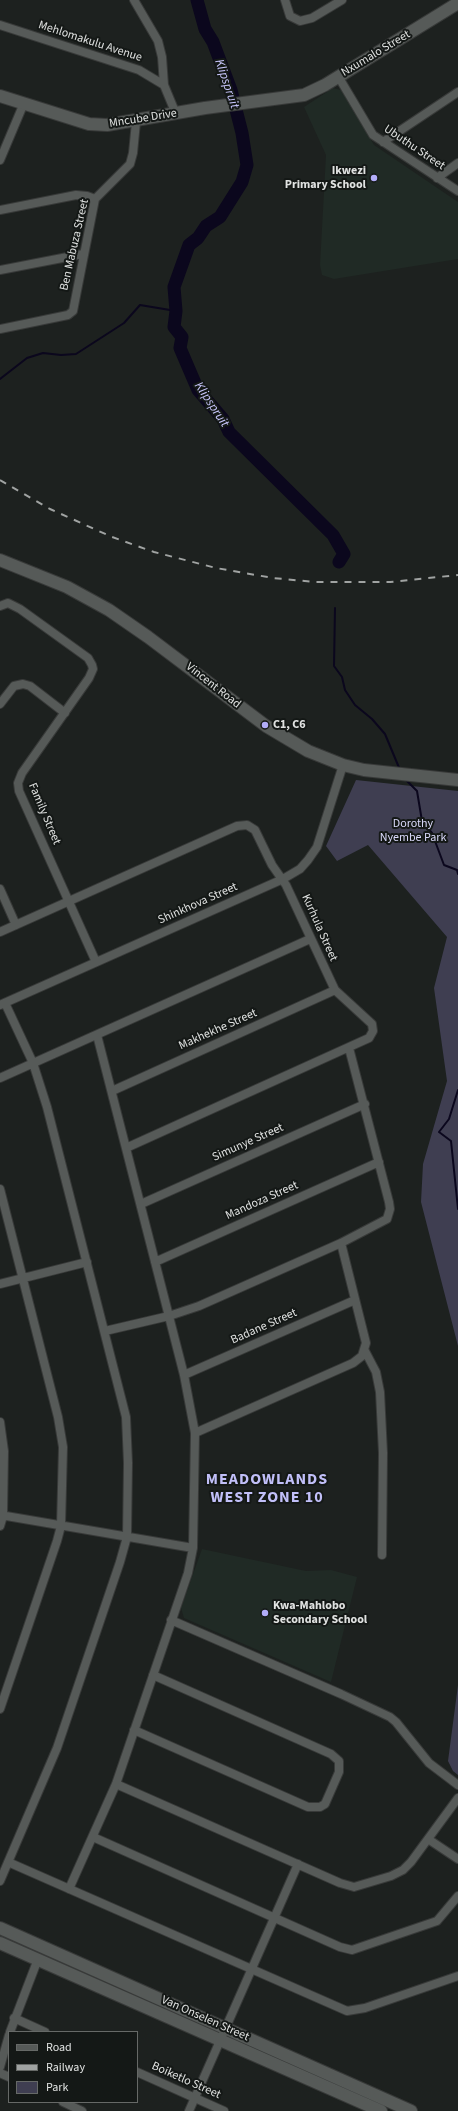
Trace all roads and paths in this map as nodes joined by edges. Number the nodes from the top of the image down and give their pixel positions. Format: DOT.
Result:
graph roads {
  1 [pos="134,0"];
  2 [pos="285,0"];
  3 [pos="342,0"];
  4 [pos="458,3"];
  5 [pos="0,25"];
  6 [pos="338,76"];
  7 [pos="164,86"];
  8 [pos="458,92"];
  9 [pos="0,96"];
  10 [pos="290,97"];
  11 [pos="24,103"];
  12 [pos="176,114"];
  13 [pos="136,122"];
  14 [pos="383,142"];
  15 [pos="0,160"];
  16 [pos="458,163"];
  17 [pos="437,178"];
  18 [pos="458,191"];
  19 [pos="95,199"];
  20 [pos="0,210"];
  21 [pos="83,254"];
  22 [pos="0,270"];
  23 [pos="0,329"];
  24 [pos="0,560"];
  25 [pos="0,606"];
  26 [pos="0,704"];
  27 [pos="65,713"];
  28 [pos="343,765"];
  29 [pos="458,775"];
  30 [pos="438,778"];
  31 [pos="458,780"];
  32 [pos="282,879"];
  33 [pos="0,889"];
  34 [pos="69,901"];
  35 [pos="16,925"];
  36 [pos="0,932"];
  37 [pos="310,939"];
  38 [pos="96,962"];
  39 [pos="335,990"];
  40 [pos="2,1004"];
  41 [pos="97,1035"];
  42 [pos="349,1048"];
  43 [pos="33,1063"];
  44 [pos="0,1078"];
  45 [pos="112,1091"];
  46 [pos="365,1104"];
  47 [pos="126,1148"];
  48 [pos="379,1162"];
  49 [pos="0,1189"];
  50 [pos="141,1204"];
  51 [pos="341,1242"];
  52 [pos="87,1262"];
  53 [pos="156,1262"];
  54 [pos="24,1278"];
  55 [pos="0,1284"];
  56 [pos="355,1300"];
  57 [pos="169,1316"];
  58 [pos="105,1331"];
  59 [pos="365,1351"];
  60 [pos="184,1375"];
  61 [pos="0,1422"];
  62 [pos="196,1433"];
  63 [pos="2,1516"];
  64 [pos="0,1526"];
  65 [pos="61,1526"];
  66 [pos="126,1537"];
  67 [pos="193,1548"];
  68 [pos="382,1555"];
  69 [pos="171,1620"];
  70 [pos="153,1674"];
  71 [pos="0,1709"];
  72 [pos="134,1730"];
  73 [pos="116,1784"];
  74 [pos="458,1785"];
  75 [pos="458,1798"];
  76 [pos="93,1836"];
  77 [pos="428,1838"];
  78 [pos="458,1859"];
  79 [pos="8,1862"];
  80 [pos="298,1864"];
  81 [pos="0,1881"];
  82 [pos="69,1889"];
  83 [pos="458,1896"];
  84 [pos="275,1918"];
  85 [pos="0,1928"];
  86 [pos="0,1943"];
  87 [pos="38,1959"];
  88 [pos="253,1970"];
  89 [pos="458,1976"];
  90 [pos="14,2018"];
  91 [pos="226,2028"];
  92 [pos="10,2031"];
  93 [pos="43,2031"];
  94 [pos="8,2037"];
  95 [pos="220,2039"];
  96 [pos="0,2067"];
  97 [pos="138,2072"];
  98 [pos="196,2098"];
  99 [pos="65,2103"];
  100 [pos="82,2111"];
  101 [pos="189,2111"];
  102 [pos="224,2111"];
  103 [pos="381,2111"];
  104 [pos="411,2111"];
  1 -- 7 [label="street"];
  2 -- 3 [label="street"];
  4 -- 6 [label="main road, Nxumalo Street"];
  5 -- 7 [label="street, Mehlomakulu Avenue"];
  6 -- 10 [label="main road, Nxumalo Street"];
  6 -- 14 [label="street, Ubuthu Street"];
  7 -- 12 [label="street"];
  8 -- 14 [label="street"];
  9 -- 11 [label="main road, Mncube Drive"];
  10 -- 12 [label="main road, Mncube Drive"];
  11 -- 13 [label="main road, Mncube Drive"];
  11 -- 15 [label="street"];
  12 -- 13 [label="main road, Mncube Drive"];
  13 -- 19 [label="street, Ben Mabuza Street"];
  14 -- 17 [label="street, Ubuthu Street"];
  16 -- 17 [label="street"];
  17 -- 18 [label="street, Ubuthu Street"];
  19 -- 20 [label="street"];
  19 -- 21 [label="street, Ben Mabuza Street"];
  21 -- 22 [label="street"];
  21 -- 23 [label="street, Ben Mabuza Street"];
  24 -- 28 [label="main road, Vincent Road"];
  25 -- 27 [label="street, Family Street"];
  26 -- 27 [label="street"];
  27 -- 34 [label="street, Family Street"];
  28 -- 30 [label="main road, Vincent Road"];
  28 -- 32 [label="street, Shinkhova Street"];
  29 -- 30 [label="main road, Vincent Road"];
  30 -- 31 [label="main road, Vincent Road"];
  32 -- 34 [label="street, Kurhula Street"];
  32 -- 37 [label="street, Kurhula Street"];
  32 -- 38 [label="street, Shinkhova Street"];
  33 -- 35 [label="street"];
  34 -- 35 [label="street, Kurhula Street"];
  34 -- 38 [label="street, Family Street"];
  35 -- 36 [label="street, Kurhula Street"];
  37 -- 39 [label="street, Kurhula Street"];
  37 -- 41 [label="street"];
  38 -- 40 [label="street, Shinkhova Street"];
  39 -- 42 [label="street, Kurhula Street"];
  39 -- 45 [label="street, Makhekhe Street"];
  40 -- 43 [label="street"];
  41 -- 43 [label="street"];
  41 -- 45 [label="street"];
  42 -- 46 [label="street"];
  42 -- 47 [label="street, Kurhula Street"];
  43 -- 44 [label="street"];
  43 -- 52 [label="street"];
  45 -- 47 [label="street"];
  46 -- 48 [label="street"];
  46 -- 50 [label="street, Simunye Street"];
  47 -- 50 [label="street"];
  48 -- 51 [label="street"];
  48 -- 53 [label="street, Mandoza Street"];
  49 -- 54 [label="street"];
  50 -- 53 [label="street"];
  51 -- 56 [label="street"];
  51 -- 57 [label="street"];
  52 -- 54 [label="street"];
  52 -- 58 [label="street"];
  53 -- 57 [label="street"];
  54 -- 55 [label="street"];
  54 -- 65 [label="street"];
  56 -- 59 [label="street"];
  56 -- 60 [label="street, Badane Street"];
  57 -- 58 [label="street"];
  57 -- 60 [label="street"];
  58 -- 66 [label="street"];
  59 -- 62 [label="street"];
  59 -- 68 [label="street"];
  60 -- 62 [label="street"];
  61 -- 63 [label="street"];
  62 -- 67 [label="street"];
  63 -- 64 [label="street"];
  63 -- 65 [label="street"];
  65 -- 66 [label="street"];
  65 -- 71 [label="street"];
  66 -- 67 [label="street"];
  66 -- 79 [label="street"];
  67 -- 69 [label="street"];
  69 -- 70 [label="street"];
  69 -- 74 [label="street"];
  70 -- 72 [label="street"];
  70 -- 72 [label="street"];
  72 -- 73 [label="street"];
  73 -- 76 [label="street"];
  73 -- 80 [label="street"];
  75 -- 77 [label="street"];
  76 -- 82 [label="street"];
  76 -- 84 [label="street"];
  77 -- 78 [label="street"];
  77 -- 80 [label="street"];
  79 -- 81 [label="street"];
  79 -- 82 [label="street"];
  80 -- 84 [label="street"];
  82 -- 88 [label="street"];
  83 -- 84 [label="street"];
  84 -- 88 [label="street"];
  85 -- 91 [label="main road, Van Onselen Street"];
  86 -- 87 [label="main road, Van Onselen Street"];
  87 -- 90 [label="street"];
  87 -- 95 [label="main road, Van Onselen Street"];
  88 -- 89 [label="street"];
  88 -- 91 [label="street"];
  90 -- 92 [label="street"];
  90 -- 93 [label="street"];
  91 -- 95 [label="street"];
  91 -- 104 [label="main road, Van Onselen Street"];
  94 -- 96 [label="street"];
  95 -- 98 [label="street"];
  95 -- 103 [label="main road, Van Onselen Street"];
  97 -- 98 [label="street, Boiketlo Street"];
  98 -- 101 [label="street"];
  98 -- 102 [label="street, Boiketlo Street"];
  99 -- 100 [label="street"];
}
